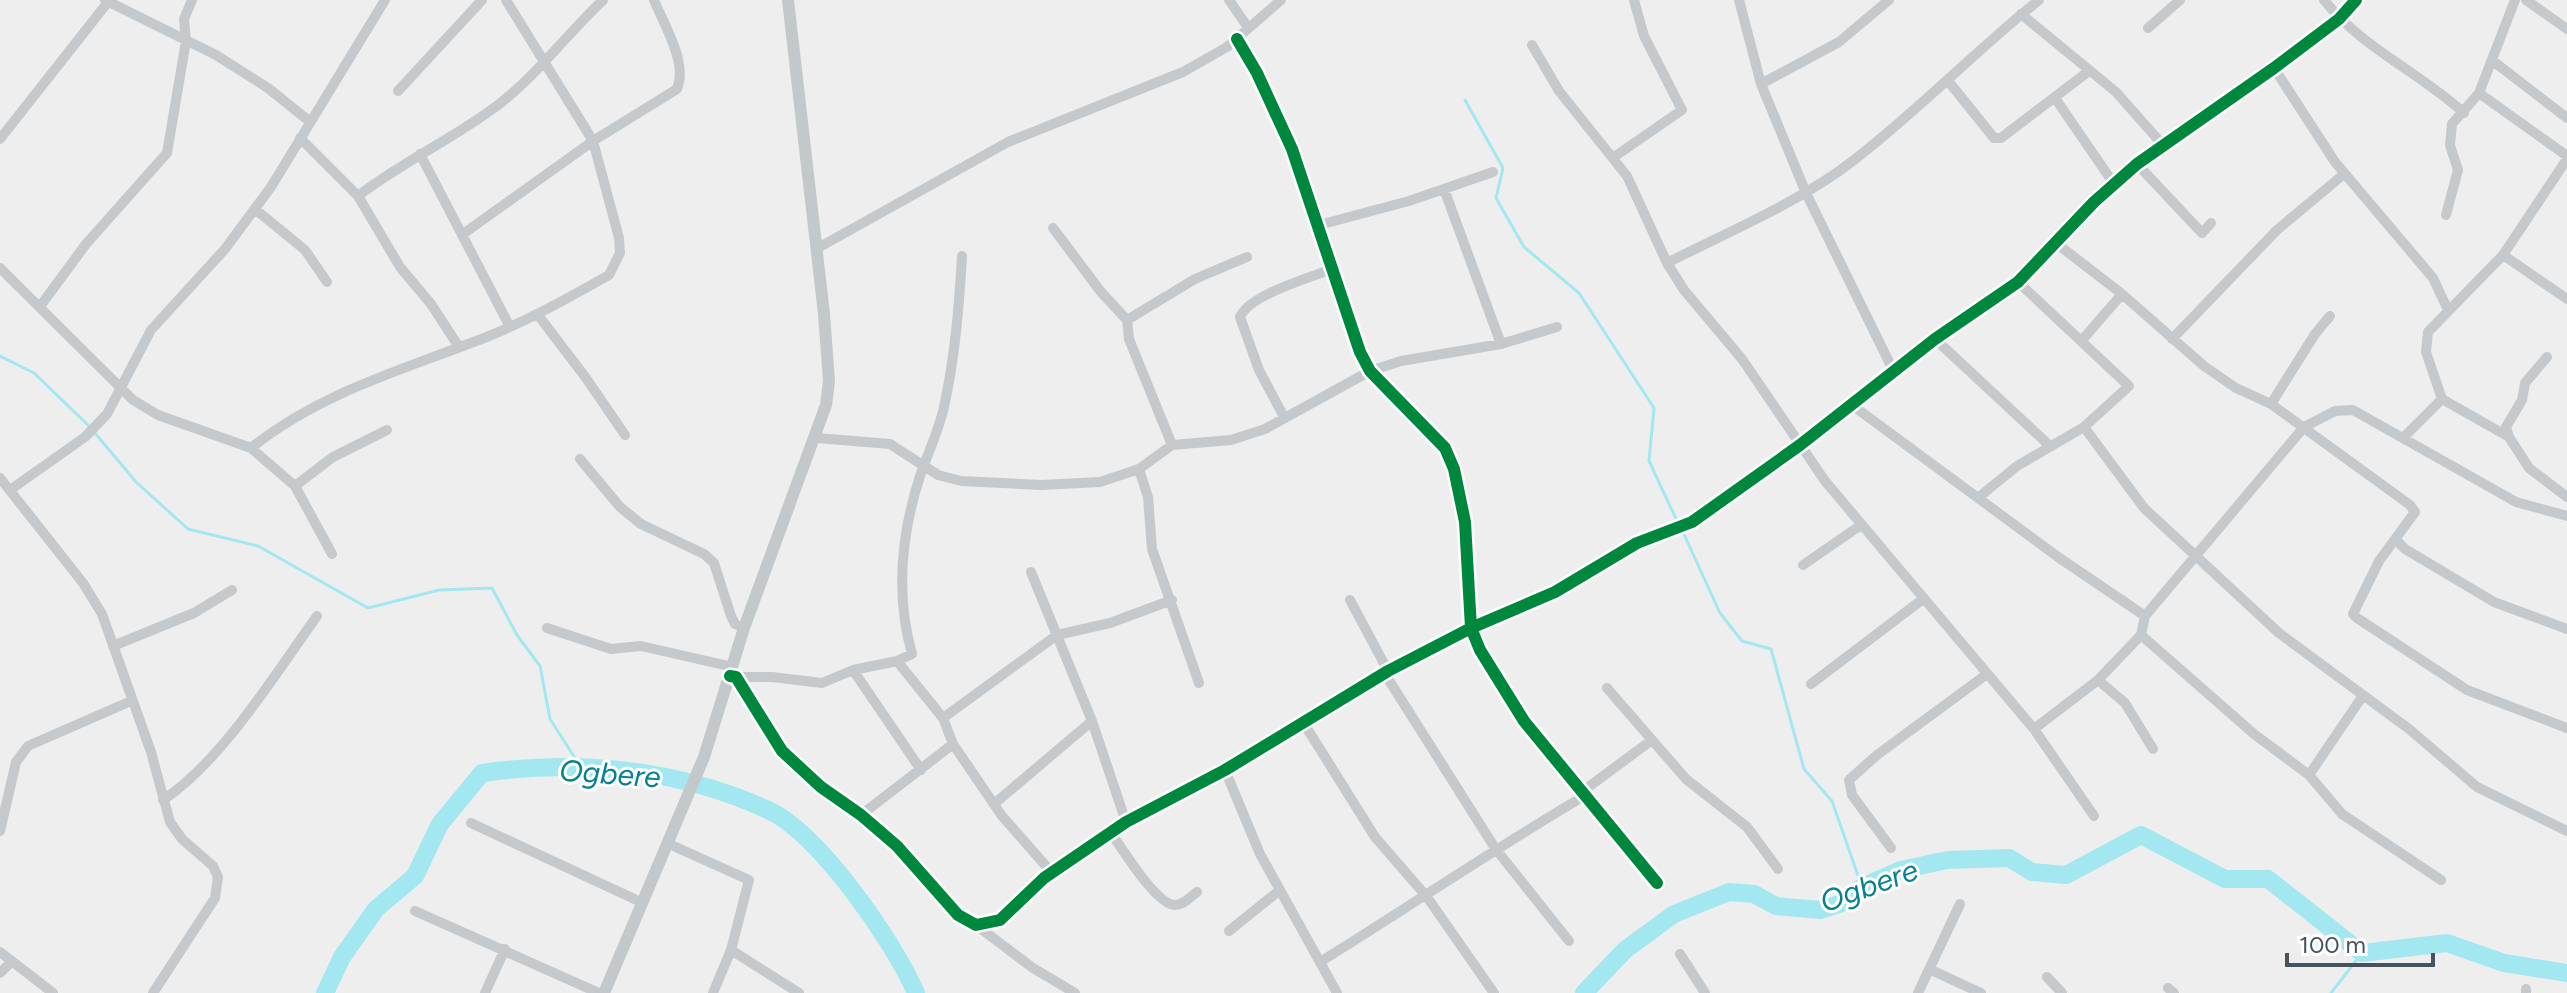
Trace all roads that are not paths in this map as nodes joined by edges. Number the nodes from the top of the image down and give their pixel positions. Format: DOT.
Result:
graph roads {
  1 [pos="192,0"];
  2 [pos="385,0"];
  3 [pos="482,0"];
  4 [pos="506,0"];
  5 [pos="603,0"];
  6 [pos="654,0"];
  7 [pos="788,0"];
  8 [pos="1229,0"];
  9 [pos="1281,0"];
  10 [pos="1634,0"];
  11 [pos="1739,0"];
  12 [pos="1889,0"];
  13 [pos="2039,0"];
  14 [pos="2180,0"];
  15 [pos="2324,0"];
  16 [pos="2356,0"];
  17 [pos="2515,0"];
  18 [pos="2526,0"];
  19 [pos="106,1"];
  20 [pos="2167,4"];
  21 [pos="2021,14"];
  22 [pos="2339,19"];
  23 [pos="1247,26"];
  24 [pos="2148,28"];
  25 [pos="2567,29"];
  26 [pos="1237,39"];
  27 [pos="186,41"];
  28 [pos="1532,45"];
  29 [pos="2493,61"];
  30 [pos="543,64"];
  31 [pos="2274,68"];
  32 [pos="2089,71"];
  33 [pos="1949,82"];
  34 [pos="1761,84"];
  35 [pos="398,91"];
  36 [pos="2479,93"];
  37 [pos="2055,98"];
  38 [pos="2464,113"];
  39 [pos="2567,118"];
  40 [pos="309,121"];
  41 [pos="300,138"];
  42 [pos="0,139"];
  43 [pos="593,141"];
  44 [pos="2162,144"];
  45 [pos="420,154"];
  46 [pos="1614,157"];
  47 [pos="2567,158"];
  48 [pos="2137,164"];
  49 [pos="1493,172"];
  50 [pos="2344,174"];
  51 [pos="2114,184"];
  52 [pos="1444,189"];
  53 [pos="1806,193"];
  54 [pos="358,196"];
  55 [pos="255,209"];
  56 [pos="2446,215"];
  57 [pos="2211,223"];
  58 [pos="1319,225"];
  59 [pos="1053,228"];
  60 [pos="463,234"];
  61 [pos="2056,243"];
  62 [pos="816,249"];
  63 [pos="2503,255"];
  64 [pos="962,256"];
  65 [pos="1247,257"];
  66 [pos="1667,263"];
  67 [pos="0,268"];
  68 [pos="1332,269"];
  69 [pos="327,282"];
  70 [pos="2018,282"];
  71 [pos="2122,294"];
  72 [pos="2567,299"];
  73 [pos="41,305"];
  74 [pos="2448,310"];
  75 [pos="538,315"];
  76 [pos="2330,316"];
  77 [pos="1127,320"];
  78 [pos="510,327"];
  79 [pos="1557,327"];
  80 [pos="1935,339"];
  81 [pos="2083,339"];
  82 [pos="2172,339"];
  83 [pos="1501,344"];
  84 [pos="459,347"];
  85 [pos="2547,357"];
  86 [pos="1893,370"];
  87 [pos="1370,371"];
  88 [pos="123,390"];
  89 [pos="2442,399"];
  90 [pos="2271,404"];
  91 [pos="1852,405"];
  92 [pos="1284,417"];
  93 [pos="2084,427"];
  94 [pos="2304,427"];
  95 [pos="387,430"];
  96 [pos="625,435"];
  97 [pos="2404,437"];
  98 [pos="2509,437"];
  99 [pos="817,438"];
  100 [pos="1172,445"];
  101 [pos="1800,445"];
  102 [pos="2050,446"];
  103 [pos="251,448"];
  104 [pos="580,459"];
  105 [pos="924,464"];
  106 [pos="1139,469"];
  107 [pos="0,478"];
  108 [pos="295,486"];
  109 [pos="10,490"];
  110 [pos="1979,497"];
  111 [pos="2567,497"];
  112 [pos="2567,516"];
  113 [pos="1861,525"];
  114 [pos="2396,540"];
  115 [pos="332,554"];
  116 [pos="2195,557"];
  117 [pos="1803,565"];
  118 [pos="1031,572"];
  119 [pos="232,590"];
  120 [pos="1923,599"];
  121 [pos="1172,600"];
  122 [pos="1350,600"];
  123 [pos="317,616"];
  124 [pos="2145,616"];
  125 [pos="547,628"];
  126 [pos="744,628"];
  127 [pos="1471,628"];
  128 [pos="2567,629"];
  129 [pos="1057,635"];
  130 [pos="2141,635"];
  131 [pos="113,646"];
  132 [pos="897,661"];
  133 [pos="853,670"];
  134 [pos="1386,672"];
  135 [pos="733,673"];
  136 [pos="1987,674"];
  137 [pos="2098,680"];
  138 [pos="1199,683"];
  139 [pos="1811,684"];
  140 [pos="1607,688"];
  141 [pos="2362,697"];
  142 [pos="131,701"];
  143 [pos="943,718"];
  144 [pos="1092,721"];
  145 [pos="1303,722"];
  146 [pos="2567,728"];
  147 [pos="2034,729"];
  148 [pos="1652,740"];
  149 [pos="953,744"];
  150 [pos="2153,749"];
  151 [pos="921,770"];
  152 [pos="1225,770"];
  153 [pos="2309,775"];
  154 [pos="4,788"];
  155 [pos="1584,793"];
  156 [pos="163,800"];
  157 [pos="994,804"];
  158 [pos="861,815"];
  159 [pos="2094,816"];
  160 [pos="1126,822"];
  161 [pos="471,823"];
  162 [pos="0,831"];
  163 [pos="2567,831"];
  164 [pos="1111,833"];
  165 [pos="669,844"];
  166 [pos="1495,848"];
  167 [pos="1891,848"];
  168 [pos="1778,869"];
  169 [pos="1053,874"];
  170 [pos="2441,880"];
  171 [pos="1657,883"];
  172 [pos="1280,890"];
  173 [pos="1197,892"];
  174 [pos="1427,897"];
  175 [pos="643,903"];
  176 [pos="1960,904"];
  177 [pos="415,911"];
  178 [pos="976,925"];
  179 [pos="1229,931"];
  180 [pos="1569,941"];
  181 [pos="505,949"];
  182 [pos="731,950"];
  183 [pos="0,952"];
  184 [pos="1680,954"];
  185 [pos="12,961"];
  186 [pos="1320,962"];
  187 [pos="1929,969"];
  188 [pos="0,973"];
  189 [pos="2047,977"];
  190 [pos="53,993"];
  191 [pos="153,993"];
  192 [pos="485,993"];
  193 [pos="601,993"];
  194 [pos="713,993"];
  195 [pos="799,993"];
  196 [pos="1075,993"];
  197 [pos="1337,993"];
  198 [pos="1494,993"];
  199 [pos="1705,993"];
  200 [pos="1918,993"];
  201 [pos="1981,993"];
  202 [pos="2062,993"];
  1 -- 27 [label="street"];
  2 -- 40 [label="street"];
  3 -- 35 [label="street"];
  4 -- 30 [label="street"];
  5 -- 30 [label="street"];
  6 -- 43 [label="street"];
  7 -- 62 [label="main road"];
  8 -- 23 [label="street"];
  9 -- 23 [label="street"];
  10 -- 46 [label="street"];
  11 -- 34 [label="street"];
  12 -- 34 [label="street"];
  13 -- 21 [label="street"];
  14 -- 20 [label="street"];
  15 -- 22 [label="street"];
  16 -- 22 [label="street"];
  17 -- 29 [label="street"];
  18 -- 25 [label="street"];
  19 -- 27 [label="street"];
  19 -- 42 [label="street"];
  20 -- 24 [label="street"];
  21 -- 32 [label="street"];
  21 -- 33 [label="street"];
  22 -- 31 [label="street"];
  22 -- 38 [label="street"];
  23 -- 26 [label="street"];
  26 -- 58 [label="street"];
  26 -- 62 [label="street"];
  27 -- 40 [label="street"];
  27 -- 73 [label="street"];
  28 -- 46 [label="street"];
  29 -- 36 [label="street"];
  29 -- 39 [label="street"];
  30 -- 43 [label="street"];
  30 -- 45 [label="street"];
  31 -- 44 [label="street"];
  31 -- 50 [label="street"];
  32 -- 37 [label="street"];
  32 -- 44 [label="street"];
  33 -- 37 [label="street"];
  33 -- 53 [label="street"];
  34 -- 53 [label="street"];
  36 -- 38 [label="street"];
  36 -- 47 [label="street"];
  37 -- 51 [label="street"];
  38 -- 56 [label="street"];
  40 -- 41 [label="street"];
  41 -- 54 [label="street"];
  41 -- 55 [label="street"];
  43 -- 60 [label="street"];
  43 -- 75 [label="street"];
  44 -- 48 [label="street"];
  45 -- 54 [label="street"];
  45 -- 60 [label="street"];
  46 -- 66 [label="street"];
  47 -- 63 [label="street"];
  48 -- 51 [label="street"];
  48 -- 57 [label="street"];
  49 -- 52 [label="street"];
  50 -- 74 [label="street"];
  50 -- 82 [label="street"];
  51 -- 61 [label="street"];
  52 -- 58 [label="street"];
  52 -- 83 [label="street"];
  53 -- 66 [label="street"];
  53 -- 86 [label="street"];
  54 -- 84 [label="street"];
  55 -- 69 [label="street"];
  55 -- 88 [label="street"];
  58 -- 68 [label="street"];
  59 -- 77 [label="street"];
  60 -- 78 [label="street"];
  61 -- 70 [label="street"];
  61 -- 71 [label="street"];
  62 -- 99 [label="main road"];
  63 -- 72 [label="street"];
  63 -- 74 [label="street"];
  64 -- 105 [label="street"];
  65 -- 77 [label="street"];
  66 -- 101 [label="street"];
  67 -- 73 [label="street"];
  68 -- 87 [label="street"];
  68 -- 92 [label="street"];
  70 -- 80 [label="street"];
  70 -- 81 [label="street"];
  71 -- 81 [label="street"];
  71 -- 82 [label="street"];
  73 -- 88 [label="street"];
  74 -- 89 [label="street"];
  75 -- 78 [label="street"];
  75 -- 96 [label="street"];
  76 -- 90 [label="street"];
  77 -- 100 [label="street"];
  78 -- 84 [label="street"];
  79 -- 83 [label="street"];
  80 -- 86 [label="street"];
  80 -- 102 [label="street"];
  81 -- 93 [label="street"];
  82 -- 90 [label="street"];
  83 -- 87 [label="street"];
  84 -- 103 [label="street"];
  85 -- 98 [label="street"];
  86 -- 91 [label="street"];
  87 -- 92 [label="street"];
  87 -- 127 [label="street"];
  88 -- 103 [label="street"];
  88 -- 109 [label="street"];
  89 -- 97 [label="street"];
  89 -- 98 [label="street"];
  90 -- 94 [label="street"];
  91 -- 101 [label="street"];
  91 -- 110 [label="street"];
  92 -- 100 [label="street"];
  93 -- 102 [label="street"];
  93 -- 116 [label="street"];
  94 -- 97 [label="street"];
  94 -- 114 [label="street"];
  94 -- 116 [label="street"];
  95 -- 108 [label="street"];
  97 -- 112 [label="street"];
  98 -- 111 [label="street"];
  99 -- 105 [label="street"];
  99 -- 126 [label="main road"];
  100 -- 106 [label="street"];
  101 -- 113 [label="street"];
  101 -- 127 [label="street"];
  102 -- 110 [label="street"];
  103 -- 108 [label="street"];
  104 -- 126 [label="street"];
  105 -- 106 [label="street"];
  105 -- 132 [label="street"];
  106 -- 121 [label="street"];
  107 -- 109 [label="street"];
  108 -- 115 [label="street"];
  109 -- 131 [label="street"];
  110 -- 124 [label="street"];
  113 -- 117 [label="street"];
  113 -- 120 [label="street"];
  114 -- 128 [label="street"];
  114 -- 146 [label="street"];
  116 -- 124 [label="street"];
  116 -- 141 [label="street"];
  118 -- 129 [label="street"];
  119 -- 131 [label="street"];
  120 -- 136 [label="street"];
  120 -- 139 [label="street"];
  121 -- 129 [label="street"];
  121 -- 138 [label="street"];
  122 -- 134 [label="street"];
  123 -- 156 [label="street"];
  124 -- 130 [label="street"];
  125 -- 135 [label="street"];
  126 -- 135 [label="main road"];
  127 -- 134 [label="street"];
  127 -- 155 [label="street"];
  129 -- 143 [label="street"];
  129 -- 144 [label="street"];
  130 -- 137 [label="street"];
  130 -- 153 [label="street"];
  131 -- 142 [label="street"];
  132 -- 133 [label="street"];
  132 -- 143 [label="street"];
  133 -- 135 [label="street"];
  133 -- 151 [label="street"];
  134 -- 145 [label="street"];
  134 -- 166 [label="street"];
  135 -- 158 [label="street"];
  135 -- 165 [label="main road"];
  136 -- 147 [label="street"];
  136 -- 167 [label="street"];
  137 -- 147 [label="street"];
  137 -- 150 [label="street"];
  140 -- 148 [label="street"];
  141 -- 153 [label="street"];
  141 -- 163 [label="street"];
  142 -- 154 [label="street"];
  142 -- 156 [label="street"];
  143 -- 149 [label="street"];
  144 -- 157 [label="street"];
  144 -- 160 [label="street"];
  145 -- 152 [label="street"];
  145 -- 174 [label="street"];
  147 -- 159 [label="street"];
  148 -- 155 [label="street"];
  148 -- 168 [label="street"];
  149 -- 151 [label="street"];
  149 -- 157 [label="street"];
  151 -- 158 [label="street"];
  152 -- 160 [label="street"];
  152 -- 172 [label="street"];
  153 -- 170 [label="street"];
  154 -- 162 [label="street"];
  155 -- 166 [label="street"];
  155 -- 171 [label="street"];
  156 -- 191 [label="street"];
  157 -- 169 [label="street"];
  158 -- 178 [label="street"];
  160 -- 164 [label="street"];
  161 -- 175 [label="street"];
  164 -- 169 [label="street"];
  164 -- 173 [label="street"];
  165 -- 175 [label="main road"];
  165 -- 182 [label="street"];
  166 -- 174 [label="street"];
  166 -- 180 [label="street"];
  169 -- 178 [label="street"];
  172 -- 179 [label="street"];
  172 -- 186 [label="street"];
  174 -- 186 [label="street"];
  174 -- 198 [label="street"];
  175 -- 193 [label="main road"];
  176 -- 187 [label="street"];
  177 -- 181 [label="street"];
  178 -- 196 [label="street"];
  181 -- 192 [label="street"];
  181 -- 193 [label="street"];
  182 -- 194 [label="street"];
  182 -- 195 [label="street"];
  183 -- 185 [label="street"];
  184 -- 199 [label="street"];
  185 -- 188 [label="street"];
  185 -- 190 [label="street"];
  186 -- 197 [label="street"];
  187 -- 200 [label="street"];
  187 -- 201 [label="street"];
  189 -- 202 [label="street"];
}
